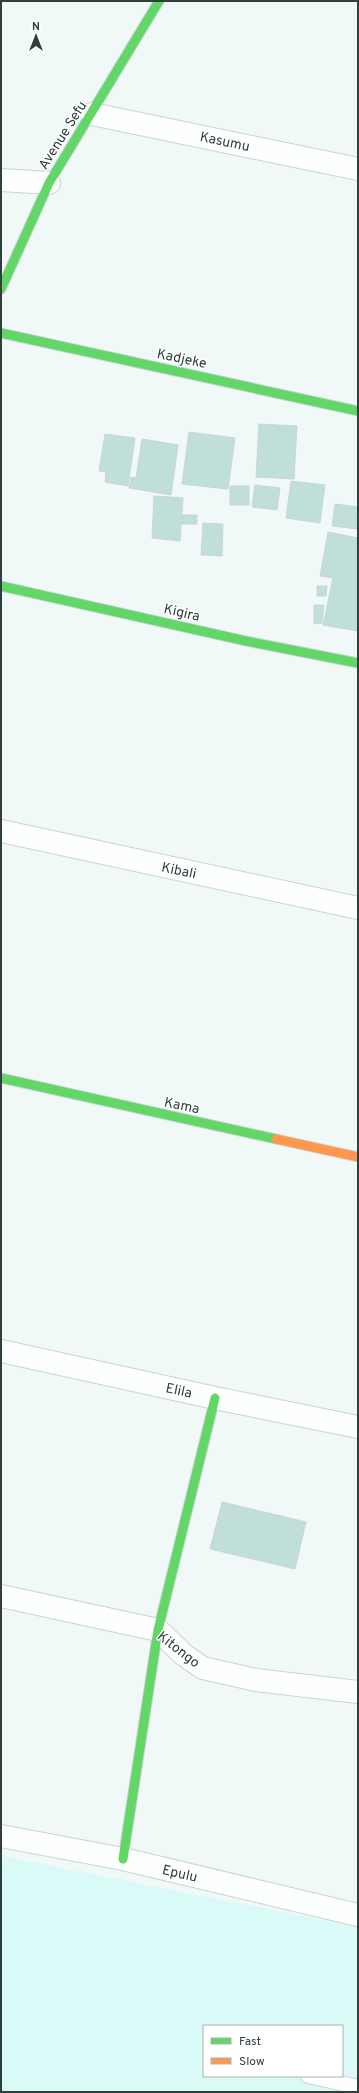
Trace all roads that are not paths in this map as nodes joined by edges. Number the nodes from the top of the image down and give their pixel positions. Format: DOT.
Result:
graph roads {
  1 [pos="158,1"];
  2 [pos="92,114"];
  3 [pos="358,169"];
  4 [pos="1,180"];
  5 [pos="49,183"];
  6 [pos="1,289"];
  7 [pos="1,333"];
  8 [pos="358,411"];
  9 [pos="1,586"];
  10 [pos="358,663"];
  11 [pos="1,831"];
  12 [pos="358,908"];
  13 [pos="1,1078"];
  14 [pos="358,1157"];
  15 [pos="1,1351"];
  16 [pos="215,1398"];
  17 [pos="358,1427"];
  18 [pos="1,1596"];
  19 [pos="158,1630"];
  20 [pos="358,1692"];
  21 [pos="1,1836"];
  22 [pos="123,1859"];
  23 [pos="358,1915"];
  24 [pos="313,2077"];
  25 [pos="358,2087"];
  1 -- 2 [label="street, Avenue Sefu"];
  2 -- 3 [label="street, Kasumu"];
  2 -- 5 [label="street, Avenue Sefu"];
  4 -- 5 [label="street"];
  5 -- 6 [label="street, Avenue Sefu"];
  7 -- 8 [label="street, Kadjeke"];
  9 -- 10 [label="street, Kigira"];
  11 -- 12 [label="street, Kibali"];
  13 -- 14 [label="street, Kama"];
  15 -- 16 [label="street, Elila"];
  16 -- 17 [label="street, Elila"];
  16 -- 19 [label="street"];
  18 -- 19 [label="street, Kitongo"];
  19 -- 20 [label="street, Kitongo"];
  19 -- 22 [label="street"];
  21 -- 22 [label="street, Epulu"];
  22 -- 23 [label="street, Epulu"];
  24 -- 25 [label="lane"];
}
